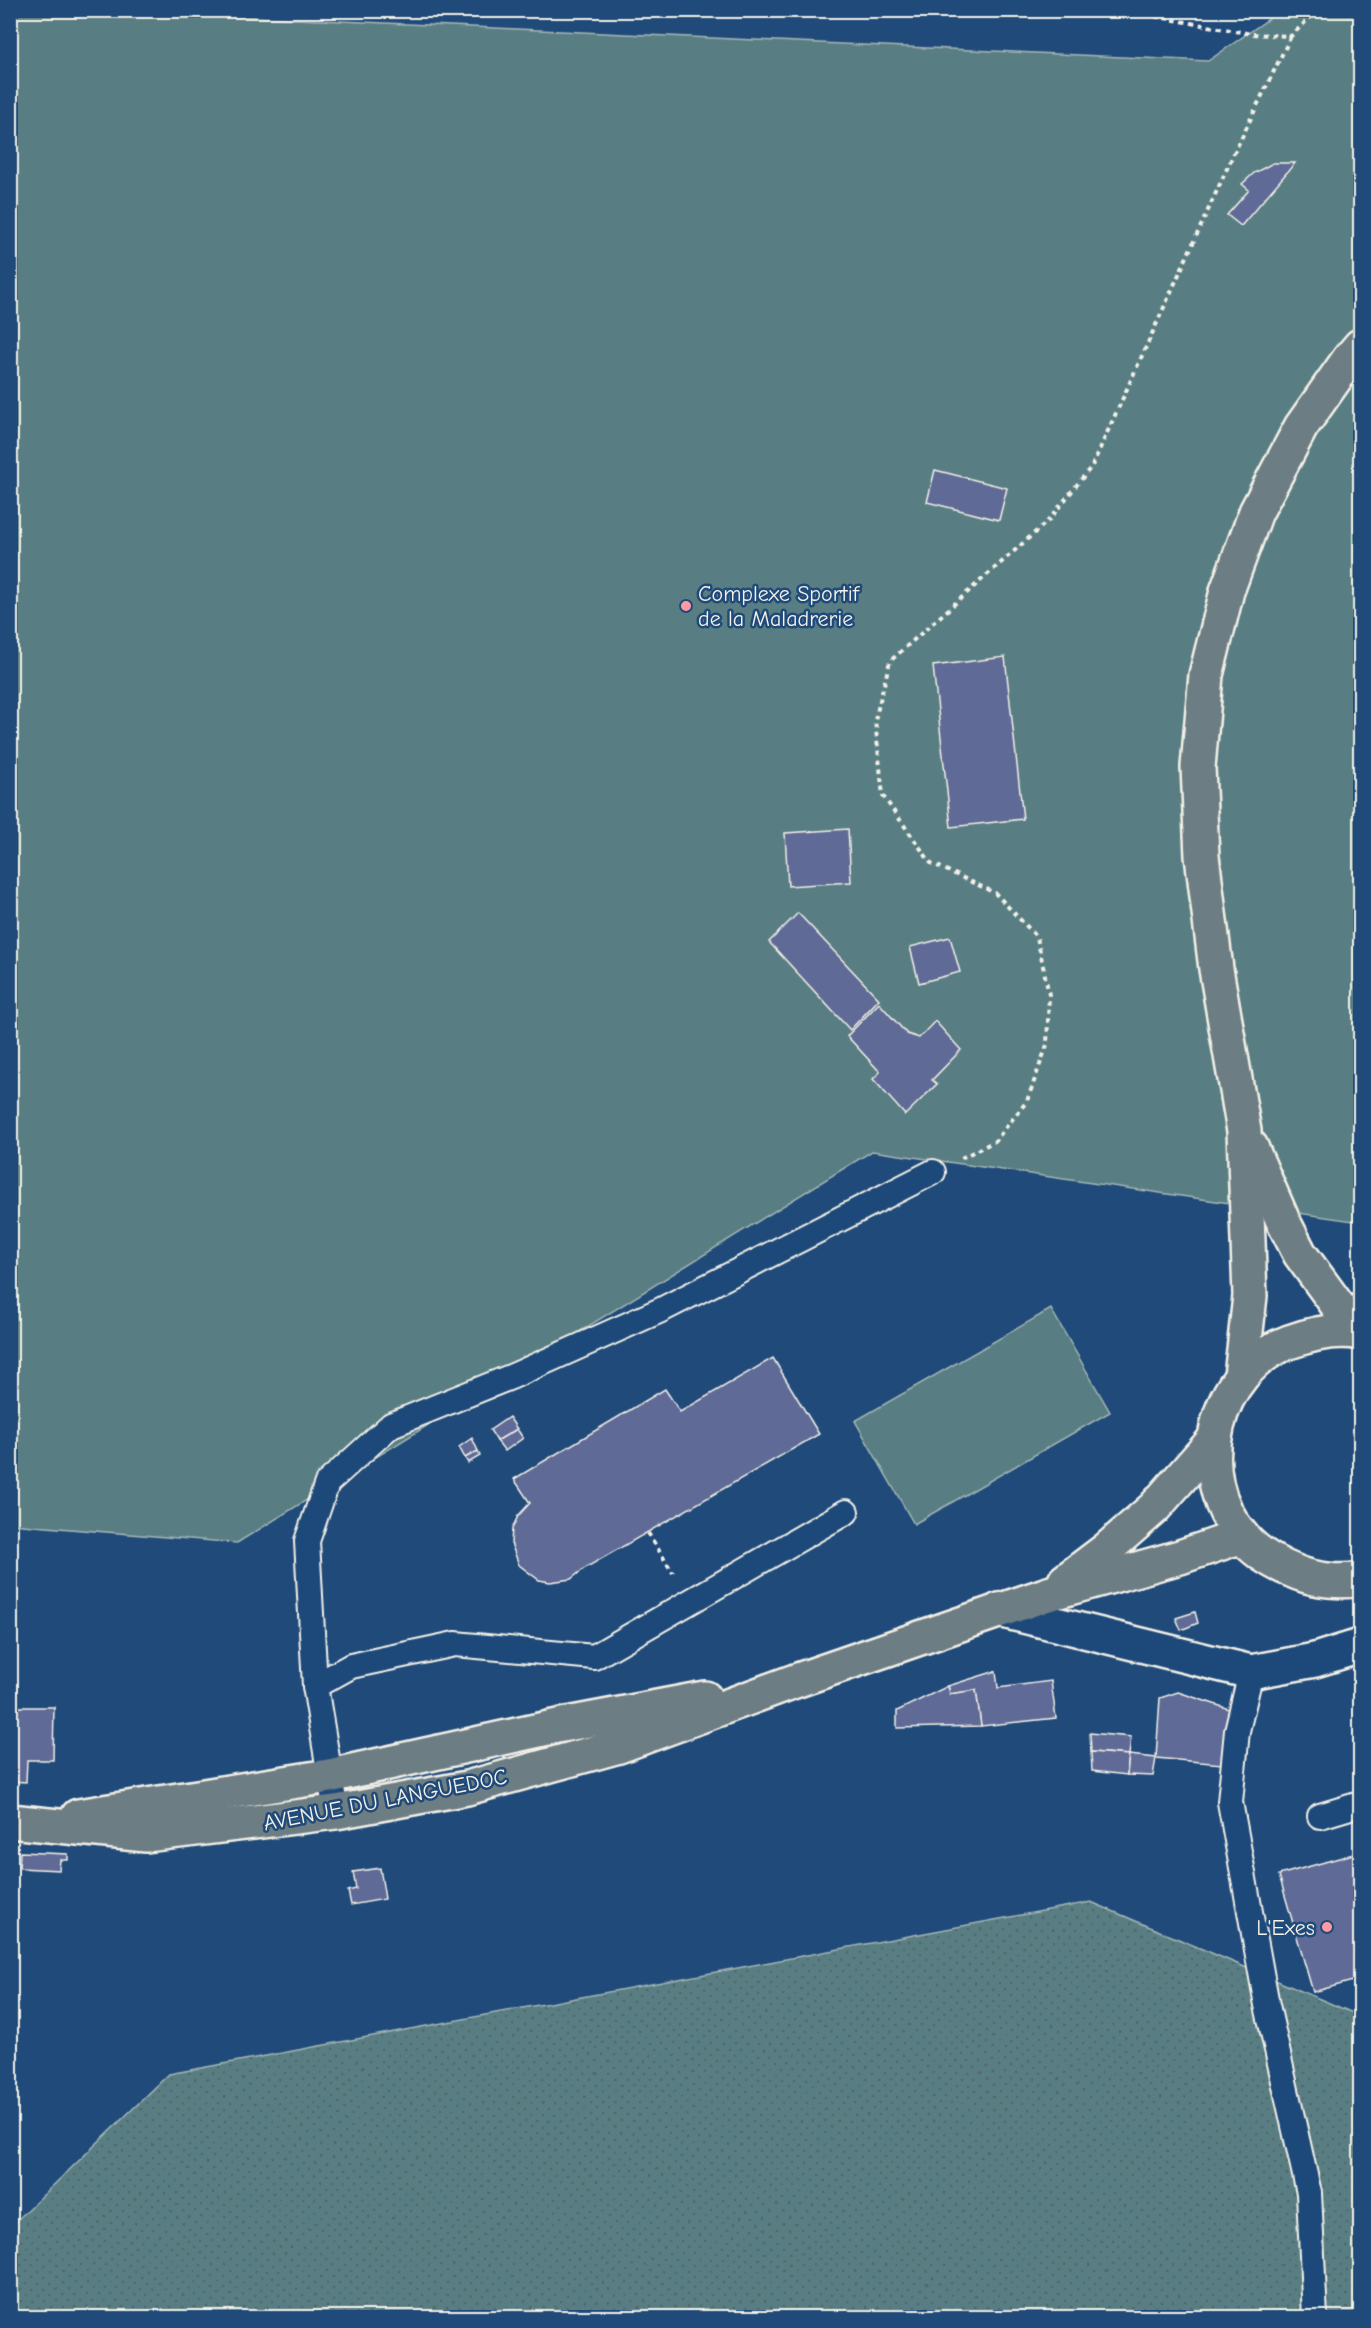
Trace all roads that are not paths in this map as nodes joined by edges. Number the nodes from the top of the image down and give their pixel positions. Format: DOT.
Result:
graph roads {
  1 [pos="1360,346"];
  2 [pos="1244,1131"];
  3 [pos="933,1172"];
  4 [pos="1359,1333"];
  5 [pos="1241,1376"];
  6 [pos="1213,1441"];
  7 [pos="846,1512"];
  8 [pos="1242,1536"];
  9 [pos="1359,1582"];
  10 [pos="1048,1594"];
  11 [pos="999,1610"];
  12 [pos="1360,1646"];
  13 [pos="1251,1672"];
  14 [pos="795,1680"];
  15 [pos="315,1686"];
  16 [pos="330,1776"];
  17 [pos="1360,1804"];
  18 [pos="336,1812"];
  19 [pos="1320,1816"];
  20 [pos="22,1822"];
  21 [pos="1315,2318"];
  1 -- 2 [label="main road"];
  2 -- 4 [label="main road"];
  2 -- 5 [label="main road"];
  3 -- 15 [label="lane"];
  4 -- 5 [label="main road"];
  5 -- 6 [label="main road"];
  6 -- 8 [label="main road"];
  6 -- 10 [label="main road, AVENUE DU LANGUEDOC"];
  7 -- 15 [label="lane"];
  8 -- 9 [label="main road"];
  8 -- 10 [label="main road, AVENUE DU LANGUEDOC"];
  10 -- 11 [label="main road, AVENUE DU LANGUEDOC"];
  11 -- 13 [label="street"];
  11 -- 14 [label="main road, AVENUE DU LANGUEDOC"];
  12 -- 13 [label="street"];
  13 -- 21 [label="lane"];
  14 -- 16 [label="main road, AVENUE DU LANGUEDOC"];
  14 -- 18 [label="main road, AVENUE DU LANGUEDOC"];
  15 -- 16 [label="lane"];
  16 -- 18 [label="lane"];
  16 -- 20 [label="main road, AVENUE DU LANGUEDOC"];
  17 -- 19 [label="lane"];
  18 -- 20 [label="main road, AVENUE DU LANGUEDOC"];
}
